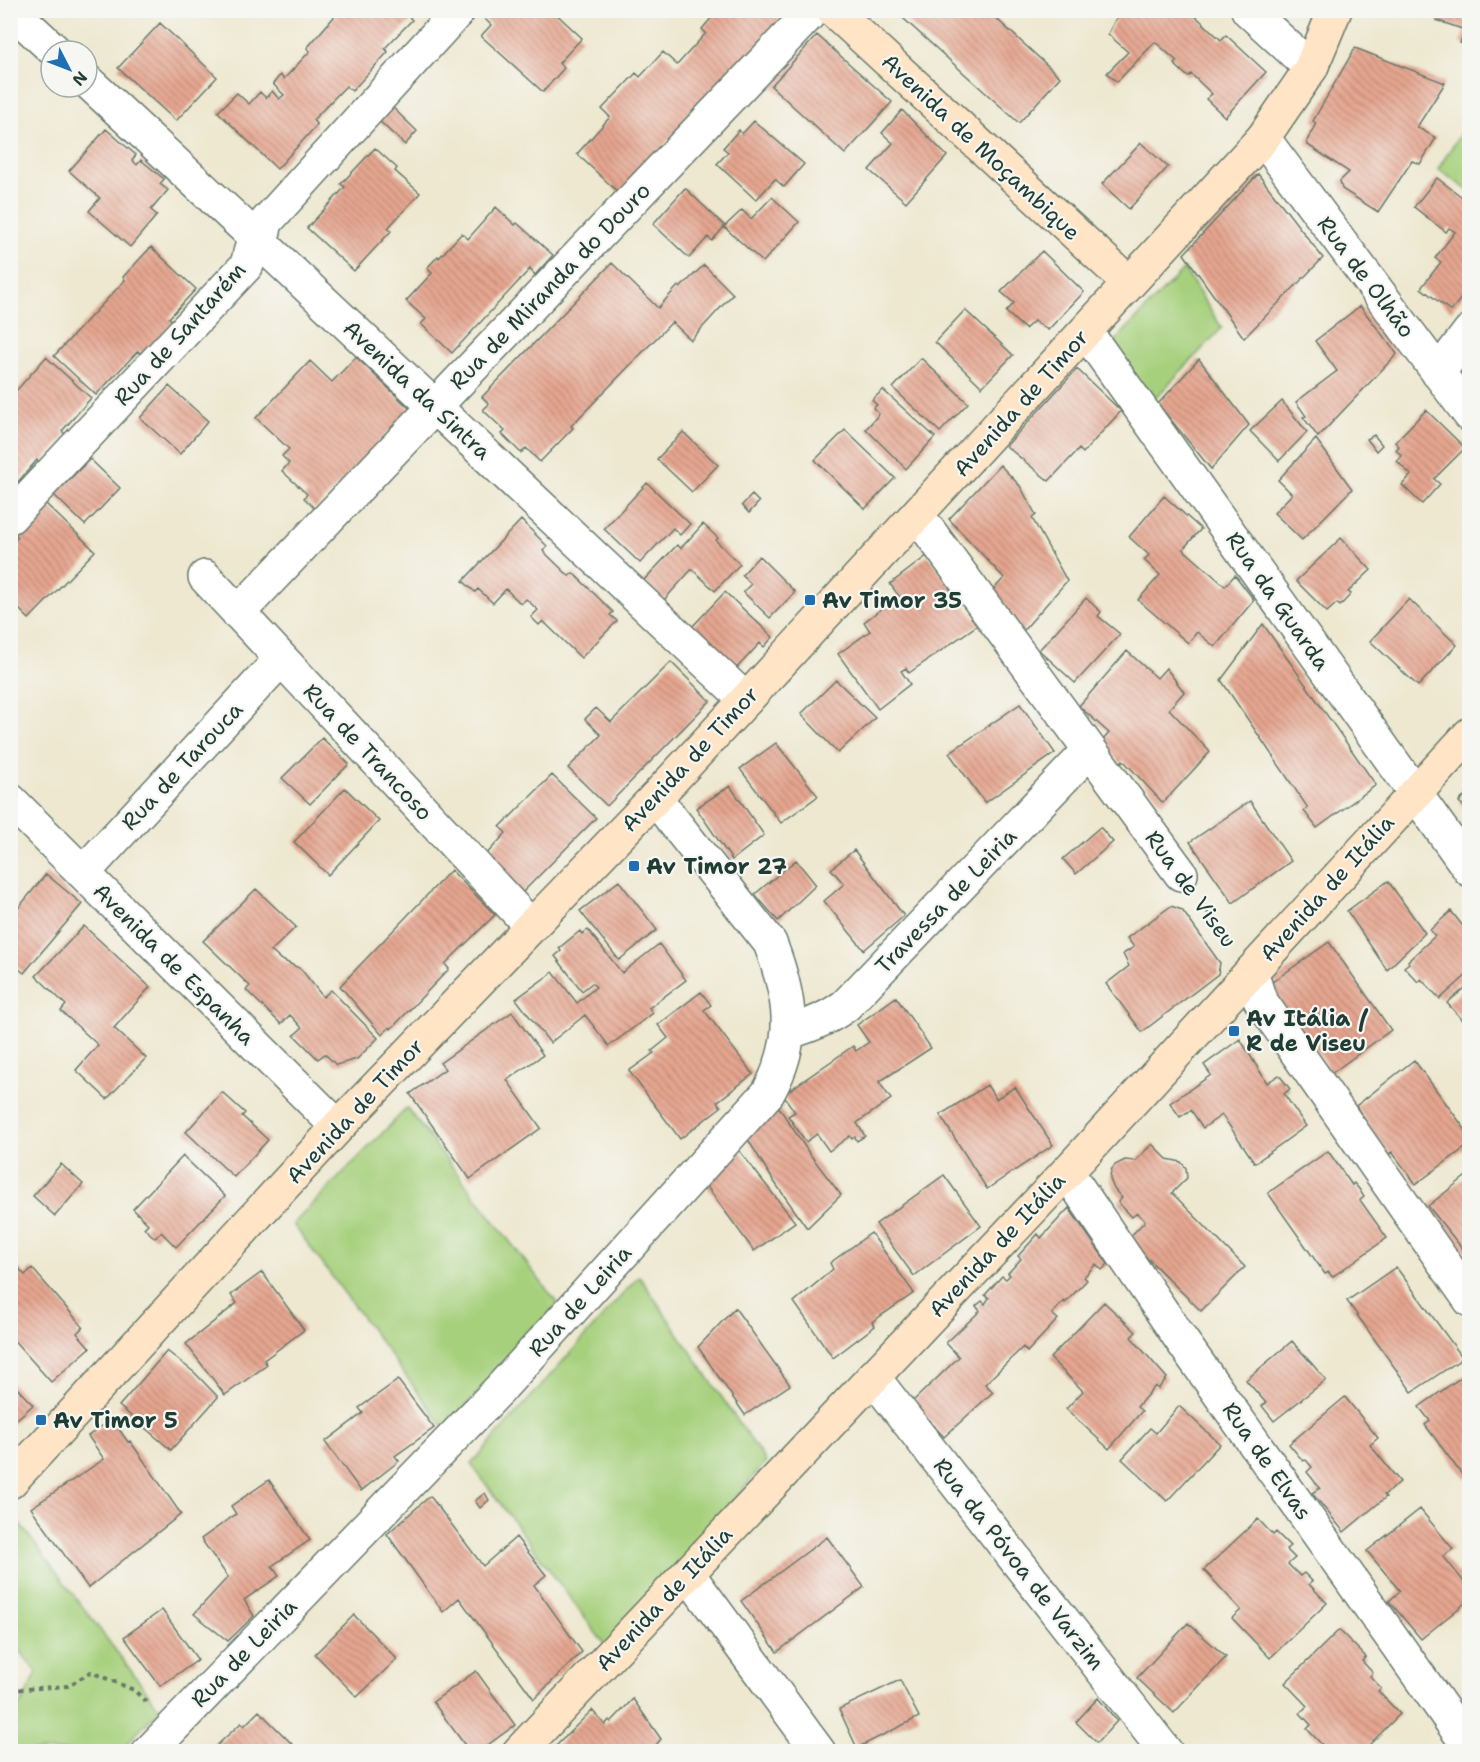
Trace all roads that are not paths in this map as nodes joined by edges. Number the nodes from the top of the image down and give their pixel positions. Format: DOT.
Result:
graph roads {
  1 [pos="11,10"];
  2 [pos="459,10"];
  3 [pos="813,10"];
  4 [pos="833,10"];
  5 [pos="1248,10"];
  6 [pos="1335,10"];
  7 [pos="42,39"];
  8 [pos="1311,68"];
  9 [pos="99,92"];
  10 [pos="1263,138"];
  11 [pos="258,240"];
  12 [pos="1130,283"];
  13 [pos="1470,330"];
  14 [pos="1086,332"];
  15 [pos="1438,374"];
  16 [pos="435,407"];
  17 [pos="1470,415"];
  18 [pos="918,516"];
  19 [pos="10,517"];
  20 [pos="205,577"];
  21 [pos="238,613"];
  22 [pos="281,659"];
  23 [pos="746,700"];
  24 [pos="1470,734"];
  25 [pos="1090,750"];
  26 [pos="1414,792"];
  27 [pos="655,798"];
  28 [pos="10,800"];
  29 [pos="1470,870"];
  30 [pos="83,873"];
  31 [pos="1181,874"];
  32 [pos="531,926"];
  33 [pos="1251,972"];
  34 [pos="789,1032"];
  35 [pos="338,1127"];
  36 [pos="1066,1172"];
  37 [pos="1470,1300"];
  38 [pos="873,1377"];
  39 [pos="10,1482"];
  40 [pos="688,1574"];
  41 [pos="1470,1748"];
  42 [pos="149,1752"];
  43 [pos="519,1752"];
  44 [pos="819,1752"];
  45 [pos="1166,1752"];
  1 -- 7 [label="street"];
  2 -- 11 [label="street, Rua de Santarém"];
  3 -- 16 [label="street, Rua de Miranda do Douro"];
  4 -- 12 [label="street, Avenida de Moçambique"];
  5 -- 8 [label="street"];
  6 -- 8 [label="street, Avenida de Timor"];
  8 -- 10 [label="street, Avenida de Timor"];
  9 -- 11 [label="street, Avenida da Sintra"];
  10 -- 12 [label="street, Avenida de Timor"];
  10 -- 15 [label="street, Rua de Olhão"];
  11 -- 16 [label="street, Avenida da Sintra"];
  11 -- 19 [label="street, Rua de Santarém"];
  12 -- 14 [label="street, Avenida de Timor"];
  13 -- 15 [label="street"];
  14 -- 18 [label="street, Avenida de Timor"];
  14 -- 26 [label="street, Rua da Guarda"];
  15 -- 17 [label="street, Rua de Olhão"];
  16 -- 21 [label="street, Rua de Miranda do Douro"];
  16 -- 23 [label="street, Avenida da Sintra"];
  18 -- 23 [label="street, Avenida de Timor"];
  18 -- 25 [label="street, Rua de Viseu"];
  20 -- 21 [label="street, Rua de Trancoso"];
  21 -- 22 [label="street, Rua de Trancoso"];
  22 -- 30 [label="street, Rua de Tarouca"];
  22 -- 32 [label="street, Rua de Trancoso"];
  23 -- 27 [label="street, Avenida de Timor"];
  24 -- 26 [label="street, Avenida de Itália"];
  25 -- 31 [label="street, Rua de Viseu"];
  25 -- 34 [label="street, Travessa de Leiria"];
  26 -- 29 [label="street, Rua da Guarda"];
  26 -- 33 [label="street, Avenida de Itália"];
  27 -- 32 [label="street, Avenida de Timor"];
  27 -- 34 [label="street, Rua de Leiria"];
  28 -- 30 [label="street, Avenida de Espanha"];
  30 -- 35 [label="street, Avenida de Espanha"];
  32 -- 35 [label="street, Avenida de Timor"];
  33 -- 36 [label="street, Avenida de Itália"];
  33 -- 37 [label="street, Rua de Viseu"];
  34 -- 42 [label="street, Rua de Leiria"];
  35 -- 39 [label="street, Avenida de Timor"];
  36 -- 38 [label="street, Avenida de Itália"];
  36 -- 41 [label="street, Rua de Elvas"];
  38 -- 40 [label="street, Avenida de Itália"];
  38 -- 45 [label="street, Rua da Póvoa de Varzim"];
  40 -- 43 [label="street, Avenida de Itália"];
  40 -- 44 [label="street"];
}
